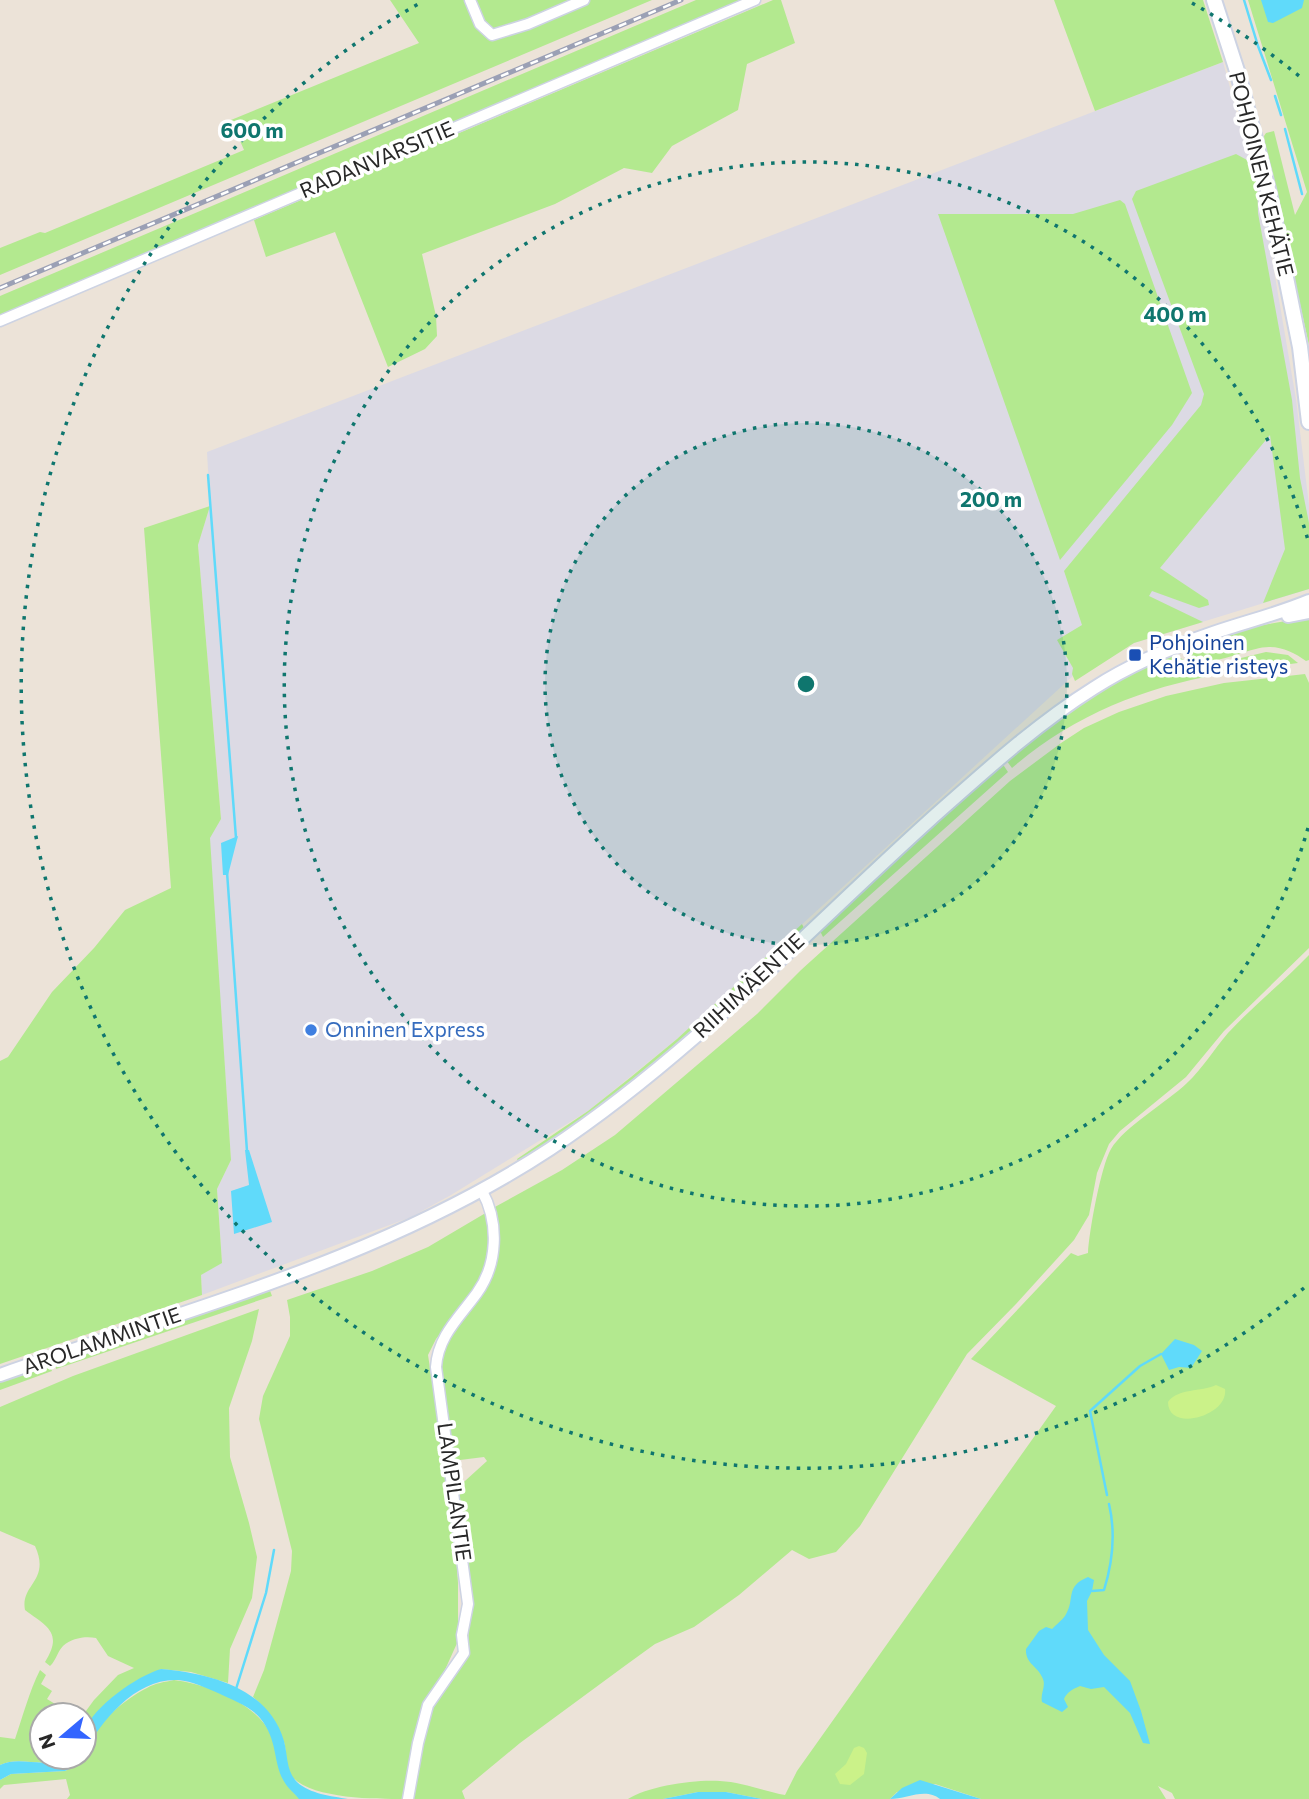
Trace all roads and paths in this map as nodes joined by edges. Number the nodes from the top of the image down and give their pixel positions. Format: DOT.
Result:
graph roads {
  1 [pos="470,0"];
  2 [pos="584,0"];
  3 [pos="755,0"];
  4 [pos="1214,0"];
  5 [pos="0,321"];
  6 [pos="1308,395"];
  7 [pos="1309,422"];
  8 [pos="1309,601"];
  9 [pos="1309,612"];
  10 [pos="1263,619"];
  11 [pos="482,1191"];
  12 [pos="203,1306"];
  13 [pos="0,1376"];
  14 [pos="408,1794"];
  1 -- 2 [label="street"];
  3 -- 5 [label="street, RADANVARSITIE"];
  4 -- 6 [label="main road, POHJOINEN KEHÄTIE"];
  6 -- 7 [label="main road, POHJOINEN KEHÄTIE"];
  8 -- 10 [label="street, RIIHIMÄENTIE"];
  9 -- 10 [label="street, RIIHIMÄENTIE"];
  10 -- 11 [label="street, RIIHIMÄENTIE"];
  11 -- 12 [label="street, RIIHIMÄENTIE"];
  11 -- 14 [label="street, LAMPILANTIE"];
  12 -- 13 [label="street, AROLAMMINTIE"];
}
